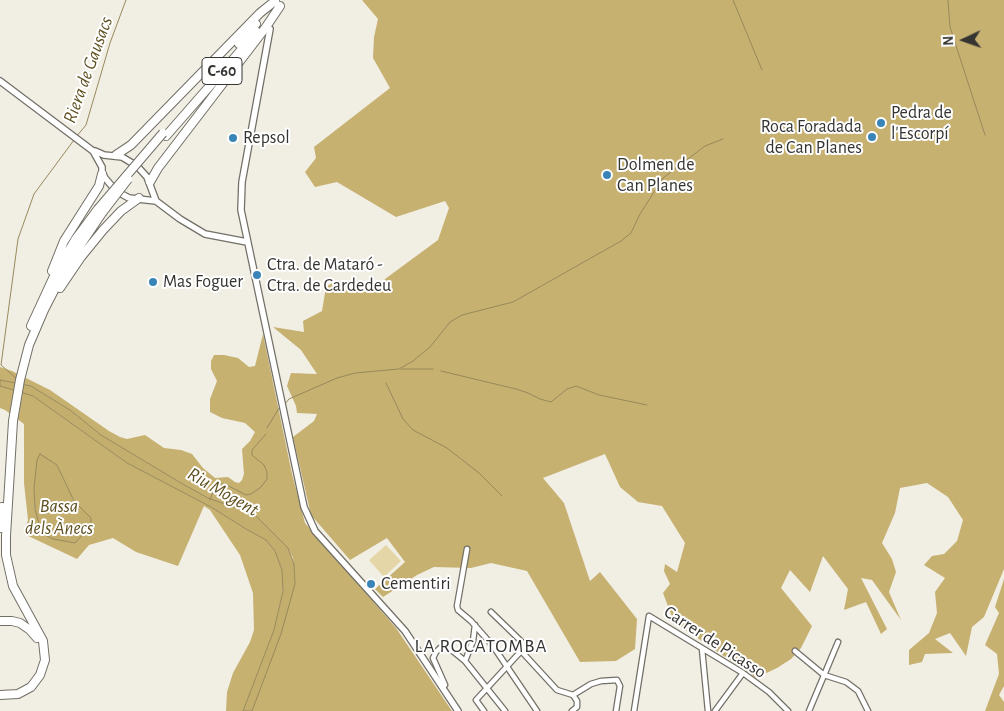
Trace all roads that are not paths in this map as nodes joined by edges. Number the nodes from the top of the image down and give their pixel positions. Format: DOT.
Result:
graph roads {
  1 [pos="279,2"];
  2 [pos="270,29"];
  3 [pos="0,81"];
  4 [pos="92,151"];
  5 [pos="115,156"];
  6 [pos="102,170"];
  7 [pos="150,184"];
  8 [pos="139,198"];
  9 [pos="156,201"];
  10 [pos="247,242"];
  11 [pos="42,308"];
  12 [pos="6,497"];
  13 [pos="0,512"];
  14 [pos="0,528"];
  15 [pos="0,549"];
  16 [pos="467,549"];
  17 [pos="491,612"];
  18 [pos="0,621"];
  19 [pos="475,626"];
  20 [pos="838,642"];
  21 [pos="702,648"];
  22 [pos="523,649"];
  23 [pos="795,651"];
  24 [pos="465,661"];
  25 [pos="506,665"];
  26 [pos="744,673"];
  27 [pos="824,676"];
  28 [pos="443,687"];
  29 [pos="488,688"];
  30 [pos="0,691"];
  31 [pos="0,695"];
  32 [pos="573,695"];
  33 [pos="458,711"];
  34 [pos="484,711"];
  35 [pos="505,711"];
  36 [pos="537,711"];
  37 [pos="572,711"];
  38 [pos="616,711"];
  39 [pos="634,711"];
  40 [pos="708,711"];
  41 [pos="715,711"];
  42 [pos="788,711"];
  43 [pos="809,711"];
  44 [pos="868,711"];
  1 -- 5 [label="highway"];
  1 -- 7 [label="highway"];
  1 -- 11 [label="highway, C-60, bridge"];
  2 -- 10 [label="street"];
  3 -- 4 [label="street"];
  4 -- 5 [label="street"];
  4 -- 6 [label="street"];
  5 -- 6 [label="street"];
  5 -- 7 [label="street"];
  6 -- 8 [label="street"];
  6 -- 11 [label="highway"];
  7 -- 8 [label="street"];
  7 -- 9 [label="street"];
  8 -- 9 [label="street"];
  8 -- 11 [label="highway"];
  9 -- 10 [label="street"];
  10 -- 28 [label="street"];
  11 -- 12 [label="highway, C-60"];
  12 -- 13 [label="highway"];
  12 -- 14 [label="highway"];
  12 -- 15 [label="highway"];
  12 -- 31 [label="highway"];
  16 -- 19 [label="street"];
  17 -- 22 [label="street"];
  18 -- 30 [label="highway"];
  19 -- 24 [label="street"];
  19 -- 25 [label="street"];
  20 -- 27 [label="street"];
  21 -- 26 [label="street, Carrer de Picasso"];
  21 -- 39 [label="street, Carrer de Picasso"];
  21 -- 40 [label="street"];
  22 -- 25 [label="street"];
  22 -- 32 [label="street"];
  23 -- 27 [label="street"];
  24 -- 28 [label="street"];
  24 -- 29 [label="street"];
  25 -- 29 [label="street"];
  25 -- 36 [label="street"];
  26 -- 41 [label="street"];
  26 -- 42 [label="street, Carrer de Picasso"];
  27 -- 43 [label="street"];
  27 -- 44 [label="street"];
  28 -- 33 [label="street"];
  29 -- 34 [label="street"];
  29 -- 35 [label="street"];
  32 -- 37 [label="street"];
  32 -- 38 [label="street"];
}
